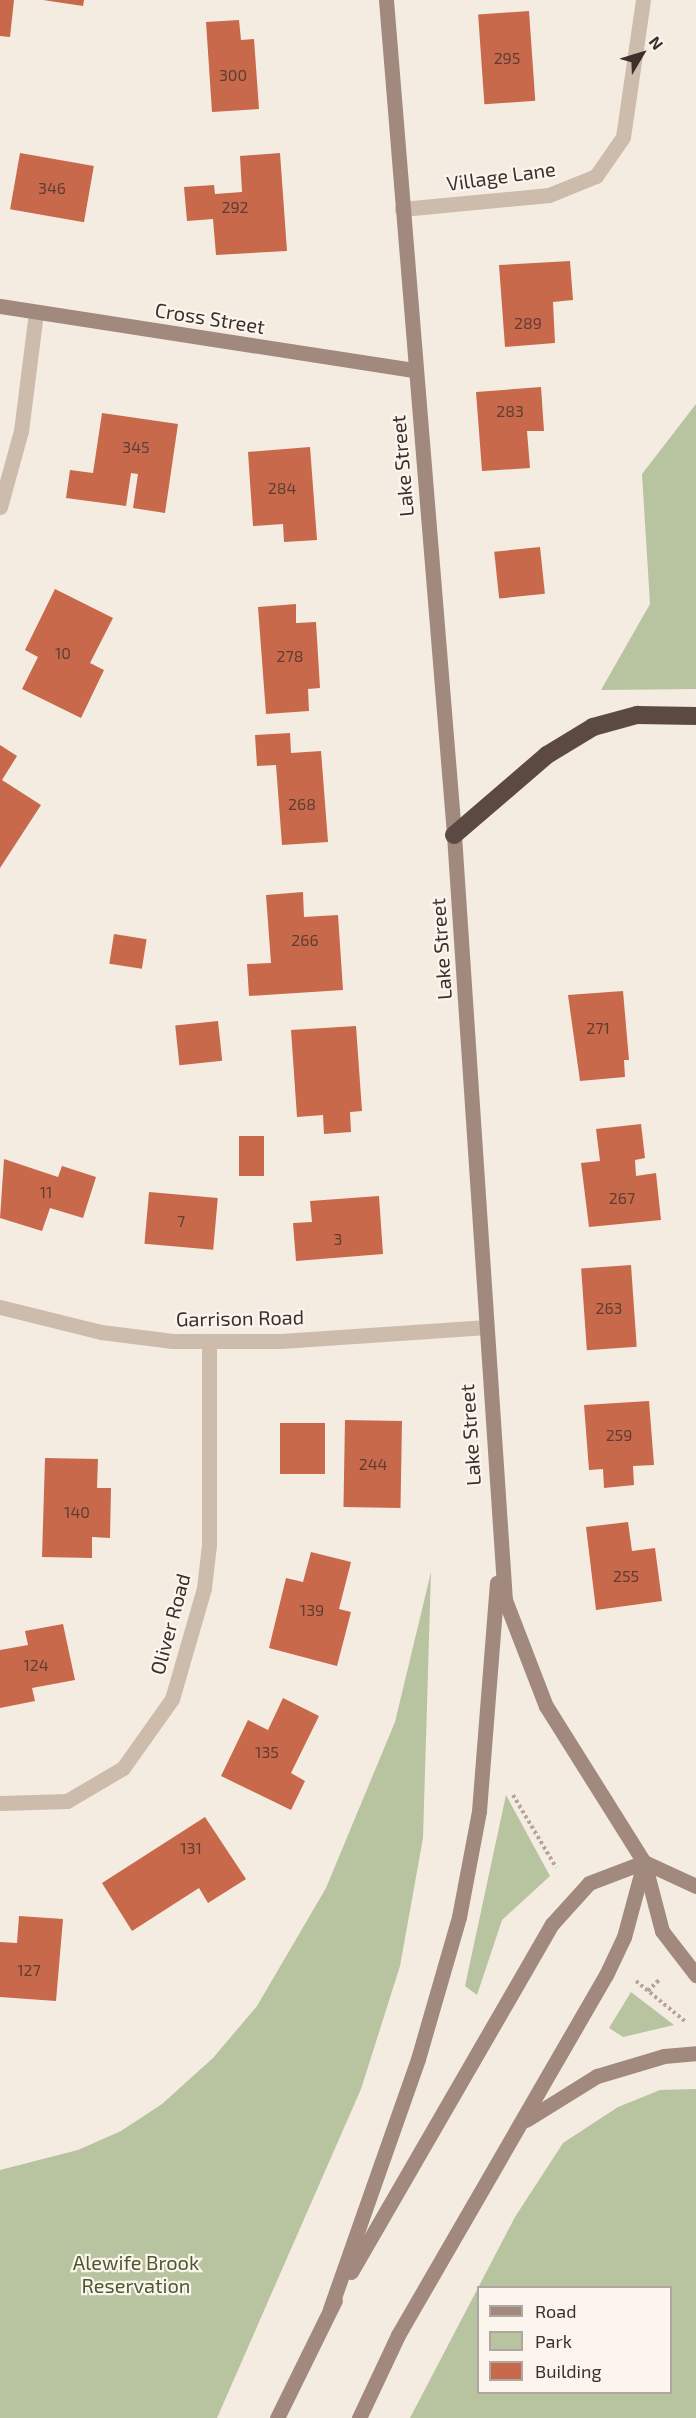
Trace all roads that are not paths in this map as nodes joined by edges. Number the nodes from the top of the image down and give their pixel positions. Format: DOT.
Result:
graph roads {
  1 [pos="386,0"];
  2 [pos="643,0"];
  3 [pos="402,209"];
  4 [pos="0,306"];
  5 [pos="36,313"];
  6 [pos="415,370"];
  7 [pos="0,507"];
  8 [pos="696,716"];
  9 [pos="454,835"];
  10 [pos="0,1307"];
  11 [pos="484,1328"];
  12 [pos="209,1342"];
  13 [pos="499,1550"];
  14 [pos="0,1803"];
  15 [pos="644,1862"];
  16 [pos="696,1886"];
  17 [pos="696,1975"];
  18 [pos="696,2053"];
  19 [pos="519,2126"];
  20 [pos="330,2309"];
  21 [pos="278,2418"];
  22 [pos="359,2418"];
  1 -- 3 [label="main road, Lake Street"];
  2 -- 3 [label="street, Village Lane"];
  3 -- 6 [label="main road, Lake Street"];
  4 -- 5 [label="main road, Cross Street"];
  5 -- 6 [label="main road, Cross Street"];
  5 -- 7 [label="street"];
  6 -- 9 [label="main road, Lake Street"];
  8 -- 9 [label="highway"];
  9 -- 11 [label="main road, Lake Street"];
  10 -- 12 [label="street, Garrison Road"];
  11 -- 12 [label="street, Garrison Road"];
  11 -- 13 [label="main road, Lake Street"];
  12 -- 14 [label="street, Oliver Road"];
  13 -- 15 [label="main road, Lake Street"];
  13 -- 20 [label="main road"];
  15 -- 16 [label="main road"];
  15 -- 17 [label="main road, Lake Street"];
  15 -- 19 [label="main road"];
  15 -- 20 [label="main road"];
  18 -- 19 [label="main road"];
  19 -- 22 [label="main road"];
  20 -- 21 [label="main road"];
}
